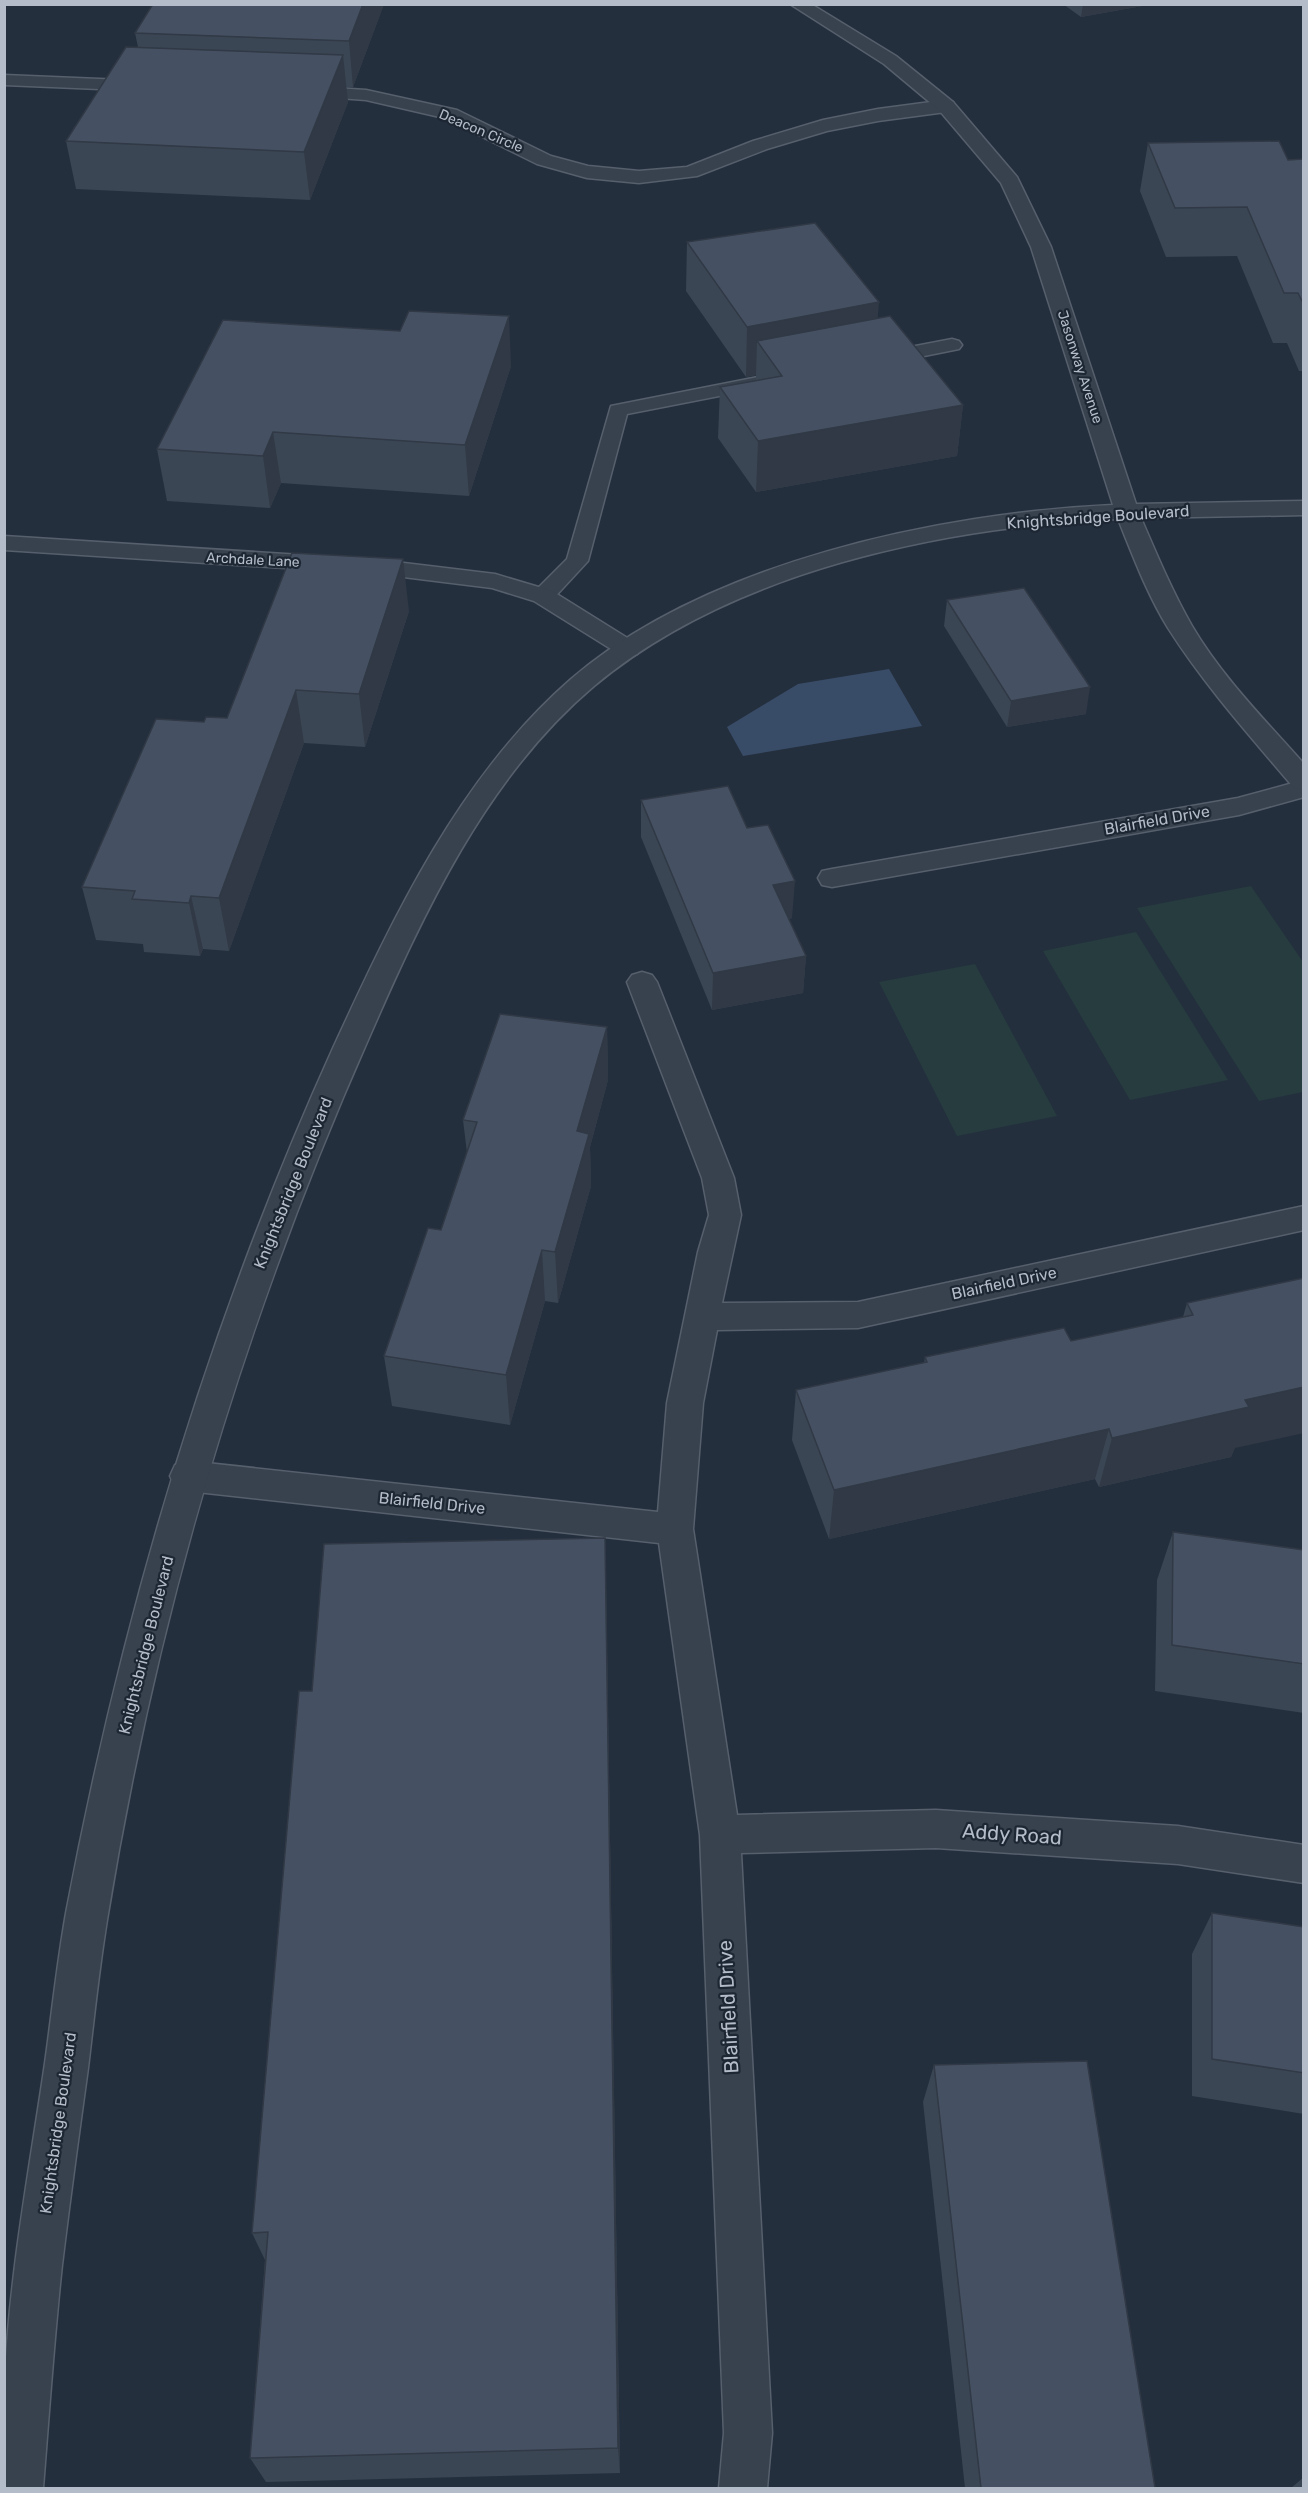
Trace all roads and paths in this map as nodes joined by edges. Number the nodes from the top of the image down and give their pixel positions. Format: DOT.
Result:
graph roads {
  1 [pos="798,4"];
  2 [pos="4,80"];
  3 [pos="165,87"];
  4 [pos="290,90"];
  5 [pos="946,106"];
  6 [pos="952,345"];
  7 [pos="860,363"];
  8 [pos="779,379"];
  9 [pos="1304,508"];
  10 [pos="1127,512"];
  11 [pos="4,543"];
  12 [pos="543,596"];
  13 [pos="628,649"];
  14 [pos="1304,782"];
  15 [pos="1304,788"];
  16 [pos="832,879"];
  17 [pos="642,982"];
  18 [pos="1304,1218"];
  19 [pos="702,1317"];
  20 [pos="188,1476"];
  21 [pos="675,1529"];
  22 [pos="720,1835"];
  23 [pos="1304,1864"];
  24 [pos="18,2488"];
  25 [pos="743,2488"];
  1 -- 5 [label="street, Jasonway Avenue"];
  2 -- 3 [label="street"];
  4 -- 5 [label="street, Deacon Circle"];
  5 -- 10 [label="street, Jasonway Avenue"];
  6 -- 7 [label="lane"];
  8 -- 12 [label="lane"];
  9 -- 10 [label="street, Knightsbridge Boulevard"];
  10 -- 13 [label="street, Knightsbridge Boulevard"];
  10 -- 14 [label="street, Jasonway Avenue"];
  11 -- 12 [label="street, Archdale Lane"];
  12 -- 13 [label="street, Archdale Lane"];
  13 -- 20 [label="street, Knightsbridge Boulevard"];
  15 -- 16 [label="street, Blairfield Drive"];
  17 -- 19 [label="street, Blairfield Drive"];
  18 -- 19 [label="street, Blairfield Drive"];
  19 -- 21 [label="street, Blairfield Drive"];
  20 -- 21 [label="street, Blairfield Drive"];
  20 -- 24 [label="street, Knightsbridge Boulevard"];
  21 -- 22 [label="street, Blairfield Drive"];
  22 -- 23 [label="street, Addy Road"];
  22 -- 25 [label="street, Blairfield Drive"];
}
